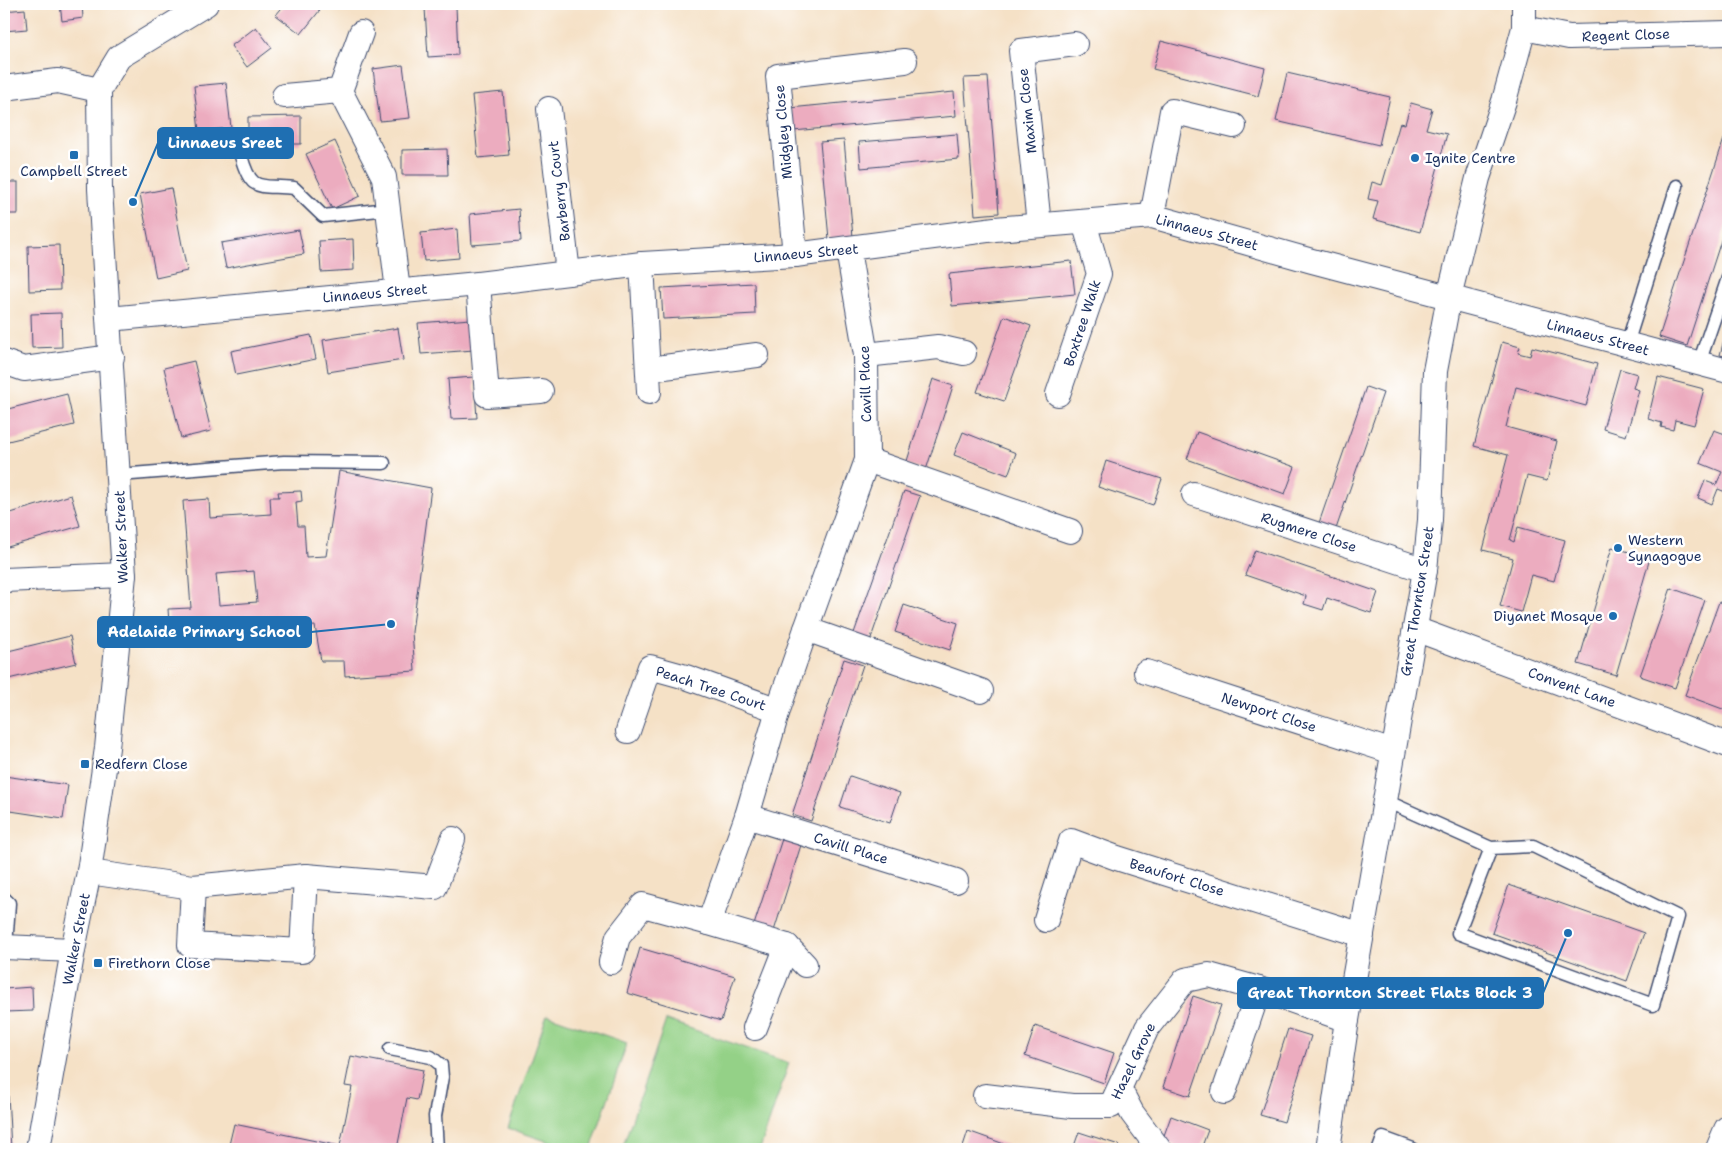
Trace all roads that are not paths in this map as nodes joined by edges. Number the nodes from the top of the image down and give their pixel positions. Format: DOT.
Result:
graph roads {
  1 [pos="206,4"];
  2 [pos="1524,4"];
  3 [pos="1524,28"];
  4 [pos="361,33"];
  5 [pos="1728,33"];
  6 [pos="1075,44"];
  7 [pos="905,61"];
  8 [pos="4,88"];
  9 [pos="99,90"];
  10 [pos="340,91"];
  11 [pos="284,96"];
  12 [pos="549,109"];
  13 [pos="1234,126"];
  14 [pos="240,156"];
  15 [pos="1677,186"];
  16 [pos="388,209"];
  17 [pos="1152,216"];
  18 [pos="1084,222"];
  19 [pos="1039,225"];
  20 [pos="848,250"];
  21 [pos="795,255"];
  22 [pos="642,264"];
  23 [pos="568,273"];
  24 [pos="1728,278"];
  25 [pos="478,284"];
  26 [pos="398,291"];
  27 [pos="1449,298"];
  28 [pos="109,319"];
  29 [pos="1627,344"];
  30 [pos="964,353"];
  31 [pos="757,355"];
  32 [pos="866,355"];
  33 [pos="112,357"];
  34 [pos="4,362"];
  35 [pos="1699,363"];
  36 [pos="1728,371"];
  37 [pos="541,391"];
  38 [pos="1058,394"];
  39 [pos="867,460"];
  40 [pos="384,463"];
  41 [pos="119,475"];
  42 [pos="1194,494"];
  43 [pos="1070,531"];
  44 [pos="1425,570"];
  45 [pos="124,575"];
  46 [pos="4,580"];
  47 [pos="806,629"];
  48 [pos="1415,629"];
  49 [pos="1146,672"];
  50 [pos="981,691"];
  51 [pos="778,710"];
  52 [pos="628,731"];
  53 [pos="1728,745"];
  54 [pos="1393,752"];
  55 [pos="1386,801"];
  56 [pos="747,816"];
  57 [pos="453,839"];
  58 [pos="1491,848"];
  59 [pos="89,872"];
  60 [pos="306,876"];
  61 [pos="956,881"];
  62 [pos="193,887"];
  63 [pos="4,898"];
  64 [pos="1046,920"];
  65 [pos="709,923"];
  66 [pos="1362,935"];
  67 [pos="787,946"];
  68 [pos="5,947"];
  69 [pos="73,950"];
  70 [pos="611,962"];
  71 [pos="805,965"];
  72 [pos="1259,989"];
  73 [pos="1347,1020"];
  74 [pos="755,1028"];
  75 [pos="390,1049"];
  76 [pos="1120,1090"];
  77 [pos="1224,1092"];
  78 [pos="985,1096"];
  79 [pos="1728,1130"];
  80 [pos="38,1149"];
  81 [pos="437,1149"];
  82 [pos="1159,1149"];
  83 [pos="1328,1149"];
  84 [pos="1379,1149"];
  85 [pos="1413,1149"];
  86 [pos="1720,1149"];
  1 -- 9 [label="street"];
  2 -- 3 [label="street, Great Thornton Street"];
  3 -- 5 [label="street, Regent Close"];
  3 -- 27 [label="street, Great Thornton Street"];
  4 -- 10 [label="street"];
  6 -- 19 [label="street, Maxim Close"];
  7 -- 21 [label="street, Midgley Close"];
  8 -- 9 [label="street"];
  9 -- 28 [label="street, Walker Street"];
  10 -- 11 [label="street"];
  10 -- 16 [label="street"];
  12 -- 23 [label="street, Barberry Court"];
  13 -- 17 [label="street"];
  14 -- 16 [label="lane"];
  15 -- 29 [label="lane"];
  16 -- 26 [label="street"];
  17 -- 18 [label="street, Linnaeus Street"];
  17 -- 27 [label="street, Linnaeus Street"];
  18 -- 19 [label="street, Linnaeus Street"];
  18 -- 38 [label="street, Boxtree Walk"];
  19 -- 20 [label="street, Linnaeus Street"];
  20 -- 21 [label="street, Linnaeus Street"];
  20 -- 32 [label="street, Cavill Place"];
  21 -- 22 [label="street, Linnaeus Street"];
  22 -- 23 [label="street, Linnaeus Street"];
  22 -- 31 [label="street"];
  23 -- 25 [label="street, Linnaeus Street"];
  24 -- 35 [label="lane"];
  25 -- 26 [label="street, Linnaeus Street"];
  25 -- 37 [label="street"];
  26 -- 28 [label="street, Linnaeus Street"];
  27 -- 29 [label="street, Linnaeus Street"];
  27 -- 44 [label="street, Great Thornton Street"];
  28 -- 33 [label="street, Walker Street"];
  29 -- 35 [label="street, Linnaeus Street"];
  30 -- 32 [label="street"];
  32 -- 39 [label="street, Cavill Place"];
  33 -- 34 [label="street"];
  33 -- 41 [label="street, Walker Street"];
  35 -- 36 [label="street, Linnaeus Street"];
  39 -- 43 [label="street"];
  39 -- 47 [label="street, Cavill Place"];
  40 -- 41 [label="lane"];
  41 -- 45 [label="street, Walker Street"];
  42 -- 44 [label="street, Rugmere Close"];
  44 -- 48 [label="street, Great Thornton Street"];
  45 -- 46 [label="street"];
  45 -- 59 [label="street, Walker Street"];
  47 -- 50 [label="street"];
  47 -- 51 [label="street, Cavill Place"];
  48 -- 53 [label="street, Convent Lane"];
  48 -- 54 [label="street, Great Thornton Street"];
  49 -- 54 [label="street, Newport Close"];
  51 -- 52 [label="street, Peach Tree Court"];
  51 -- 56 [label="street, Cavill Place"];
  54 -- 55 [label="street, Great Thornton Street"];
  55 -- 58 [label="lane"];
  55 -- 66 [label="street, Great Thornton Street"];
  56 -- 61 [label="street, Cavill Place"];
  56 -- 65 [label="street, Cavill Place"];
  57 -- 60 [label="street"];
  58 -- 58 [label="lane"];
  59 -- 62 [label="street"];
  59 -- 69 [label="street, Walker Street"];
  60 -- 62 [label="street"];
  60 -- 62 [label="street"];
  63 -- 68 [label="lane"];
  64 -- 66 [label="street, Beaufort Close"];
  65 -- 67 [label="street"];
  65 -- 70 [label="street"];
  66 -- 73 [label="street, Great Thornton Street"];
  67 -- 71 [label="street"];
  67 -- 74 [label="street"];
  68 -- 69 [label="street"];
  69 -- 80 [label="street, Walker Street"];
  72 -- 73 [label="street, Hazel Grove"];
  72 -- 76 [label="street, Hazel Grove"];
  72 -- 77 [label="street"];
  73 -- 83 [label="street, Great Thornton Street"];
  75 -- 81 [label="lane"];
  76 -- 78 [label="street, Hazel Grove"];
  76 -- 82 [label="street"];
  79 -- 86 [label="main road"];
  84 -- 85 [label="lane"];
}
